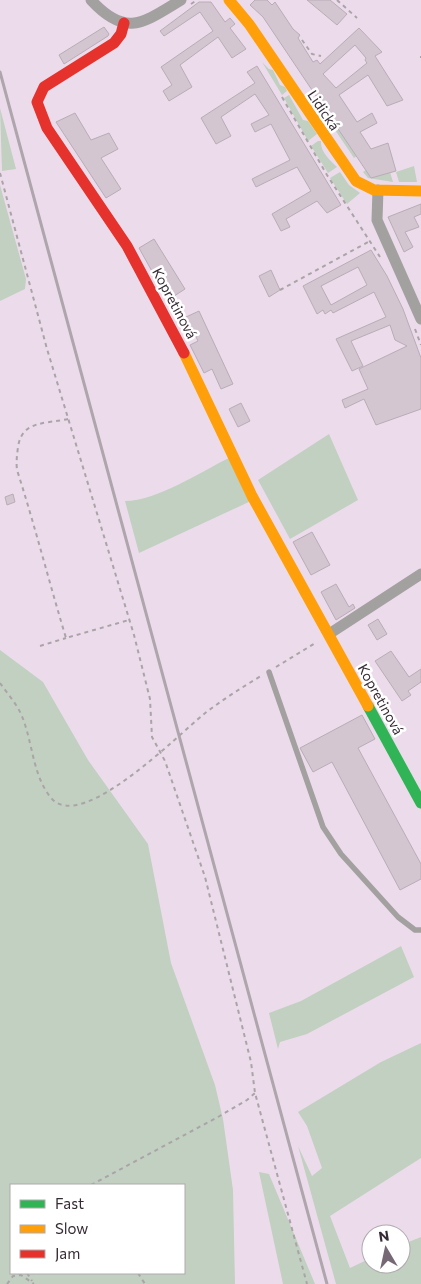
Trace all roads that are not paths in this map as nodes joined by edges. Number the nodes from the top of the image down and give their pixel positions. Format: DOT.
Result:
graph roads {
  1 [pos="91,0"];
  2 [pos="181,0"];
  3 [pos="229,0"];
  4 [pos="124,24"];
  5 [pos="378,190"];
  6 [pos="421,191"];
  7 [pos="418,324"];
  8 [pos="421,574"];
  9 [pos="329,634"];
  10 [pos="269,672"];
  11 [pos="421,803"];
  12 [pos="421,930"];
  1 -- 4 [label="street"];
  2 -- 4 [label="street"];
  3 -- 5 [label="street, Lidická"];
  4 -- 9 [label="street, Kopretinová"];
  5 -- 6 [label="street, Lidická"];
  5 -- 7 [label="street"];
  8 -- 9 [label="street"];
  9 -- 11 [label="street, Kopretinová"];
  10 -- 12 [label="lane"];
}
